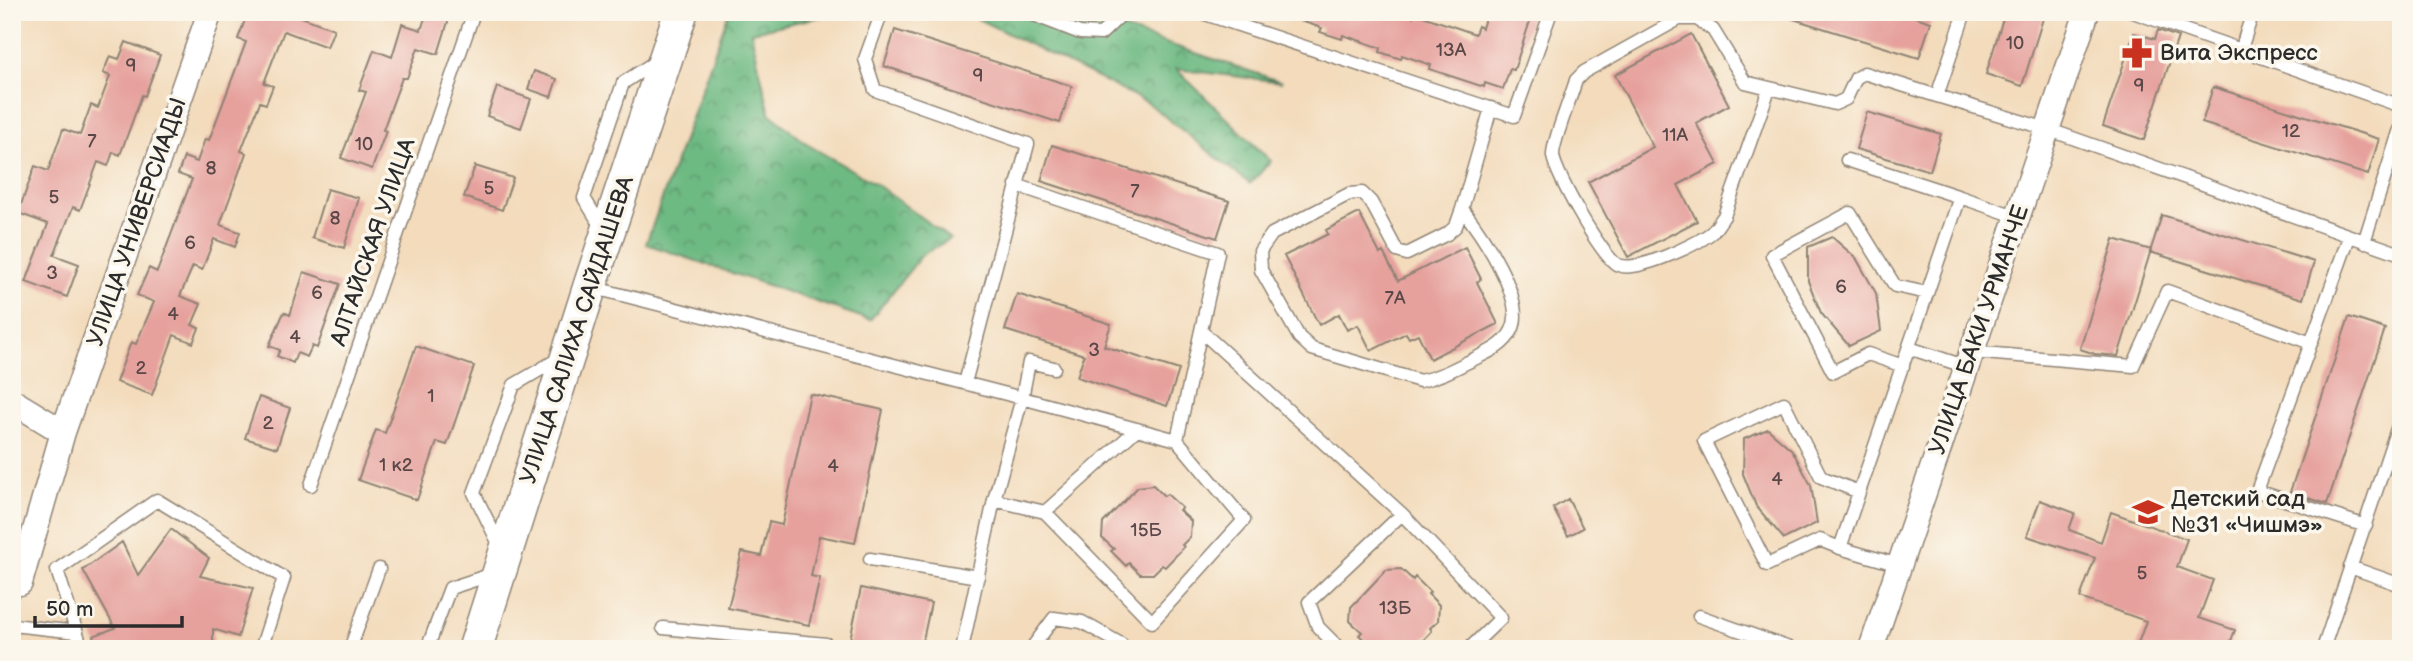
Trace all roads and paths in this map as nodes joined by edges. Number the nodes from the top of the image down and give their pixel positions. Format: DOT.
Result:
graph roads {
  1 [pos="210,12"];
  2 [pos="474,12"];
  3 [pos="681,12"];
  4 [pos="882,12"];
  5 [pos="1026,12"];
  6 [pos="1124,12"];
  7 [pos="1199,12"];
  8 [pos="1551,12"];
  9 [pos="1965,12"];
  10 [pos="2087,12"];
  11 [pos="2133,12"];
  12 [pos="2253,12"];
  13 [pos="2241,49"];
  14 [pos="1769,89"];
  15 [pos="1937,96"];
  16 [pos="2401,106"];
  17 [pos="1491,108"];
  18 [pos="2401,126"];
  19 [pos="2048,129"];
  20 [pos="1847,160"];
  21 [pos="1016,186"];
  22 [pos="1960,197"];
  23 [pos="1462,209"];
  24 [pos="2018,217"];
  25 [pos="2349,237"];
  26 [pos="2364,242"];
  27 [pos="2401,254"];
  28 [pos="590,286"];
  29 [pos="1927,293"];
  30 [pos="1201,331"];
  31 [pos="2311,344"];
  32 [pos="1909,348"];
  33 [pos="569,352"];
  34 [pos="1969,359"];
  35 [pos="1903,366"];
  36 [pos="1054,368"];
  37 [pos="965,383"];
  38 [pos="1022,398"];
  39 [pos="12,401"];
  40 [pos="2401,417"];
  41 [pos="1137,429"];
  42 [pos="63,432"];
  43 [pos="1177,440"];
  44 [pos="311,485"];
  45 [pos="1859,492"];
  46 [pos="995,500"];
  47 [pos="1045,512"];
  48 [pos="1402,514"];
  49 [pos="2365,526"];
  50 [pos="1840,548"];
  51 [pos="870,559"];
  52 [pos="502,564"];
  53 [pos="1899,565"];
  54 [pos="2350,567"];
  55 [pos="379,569"];
  56 [pos="978,577"];
  57 [pos="20,583"];
  58 [pos="2401,585"];
  59 [pos="1699,616"];
  60 [pos="12,625"];
  61 [pos="663,628"];
  62 [pos="77,632"];
  63 [pos="82,649"];
  64 [pos="261,649"];
  65 [pos="351,649"];
  66 [pos="427,649"];
  67 [pos="475,649"];
  68 [pos="825,649"];
  69 [pos="962,649"];
  70 [pos="1031,649"];
  71 [pos="1125,649"];
  72 [pos="1340,649"];
  73 [pos="1469,649"];
  74 [pos="1792,649"];
  75 [pos="1871,649"];
  76 [pos="2323,649"];
  1 -- 42 [label="street, УЛИЦА УНИВЕРСИАДЫ"];
  2 -- 44 [label="lane, АЛТАЙСКАЯ УЛИЦА"];
  3 -- 28 [label="street, УЛИЦА САЛИХА САЙДАШЕВА"];
  4 -- 21 [label="lane"];
  5 -- 6 [label="lane"];
  7 -- 17 [label="lane"];
  8 -- 17 [label="lane"];
  9 -- 15 [label="lane"];
  10 -- 19 [label="street, УЛИЦА БАКИ УРМАНЧЕ"];
  11 -- 13 [label="lane"];
  12 -- 13 [label="lane"];
  13 -- 16 [label="lane"];
  14 -- 14 [label="lane"];
  14 -- 15 [label="lane"];
  15 -- 19 [label="lane"];
  17 -- 23 [label="lane"];
  18 -- 26 [label="lane"];
  19 -- 24 [label="street, УЛИЦА БАКИ УРМАНЧЕ"];
  19 -- 25 [label="lane"];
  20 -- 22 [label="lane"];
  21 -- 30 [label="lane"];
  21 -- 37 [label="lane"];
  22 -- 24 [label="lane"];
  22 -- 29 [label="lane"];
  23 -- 23 [label="lane"];
  24 -- 34 [label="street, УЛИЦА БАКИ УРМАНЧЕ"];
  25 -- 26 [label="lane"];
  25 -- 31 [label="lane"];
  26 -- 27 [label="lane"];
  28 -- 33 [label="street, УЛИЦА САЛИХА САЙДАШЕВА"];
  28 -- 37 [label="lane"];
  29 -- 32 [label="lane"];
  29 -- 35 [label="lane"];
  30 -- 43 [label="lane"];
  30 -- 48 [label="lane"];
  31 -- 34 [label="lane"];
  31 -- 49 [label="lane"];
  32 -- 34 [label="lane"];
  32 -- 35 [label="lane"];
  33 -- 52 [label="street, УЛИЦА САЛИХА САЙДАШЕВА"];
  33 -- 52 [label="lane"];
  34 -- 53 [label="street, УЛИЦА БАКИ УРМАНЧЕ"];
  35 -- 45 [label="lane"];
  36 -- 38 [label="lane"];
  37 -- 38 [label="lane"];
  38 -- 41 [label="lane"];
  38 -- 46 [label="lane"];
  39 -- 42 [label="street"];
  40 -- 49 [label="lane"];
  41 -- 43 [label="lane"];
  41 -- 47 [label="lane"];
  42 -- 57 [label="street, УЛИЦА УНИВЕРСИАДЫ"];
  43 -- 47 [label="lane"];
  45 -- 50 [label="lane"];
  45 -- 50 [label="lane"];
  46 -- 47 [label="lane"];
  46 -- 56 [label="lane"];
  48 -- 72 [label="lane"];
  48 -- 73 [label="lane"];
  49 -- 54 [label="lane"];
  50 -- 53 [label="lane"];
  51 -- 56 [label="lane"];
  52 -- 66 [label="lane"];
  52 -- 67 [label="street, УЛИЦА САЛИХА САЙДАШЕВА"];
  53 -- 75 [label="street, УЛИЦА БАКИ УРМАНЧЕ"];
  54 -- 58 [label="lane"];
  54 -- 76 [label="lane"];
  55 -- 65 [label="lane"];
  56 -- 69 [label="lane"];
  59 -- 74 [label="lane"];
  60 -- 62 [label="lane"];
  61 -- 68 [label="lane"];
  62 -- 63 [label="lane"];
  62 -- 64 [label="lane"];
  70 -- 71 [label="lane"];
}
